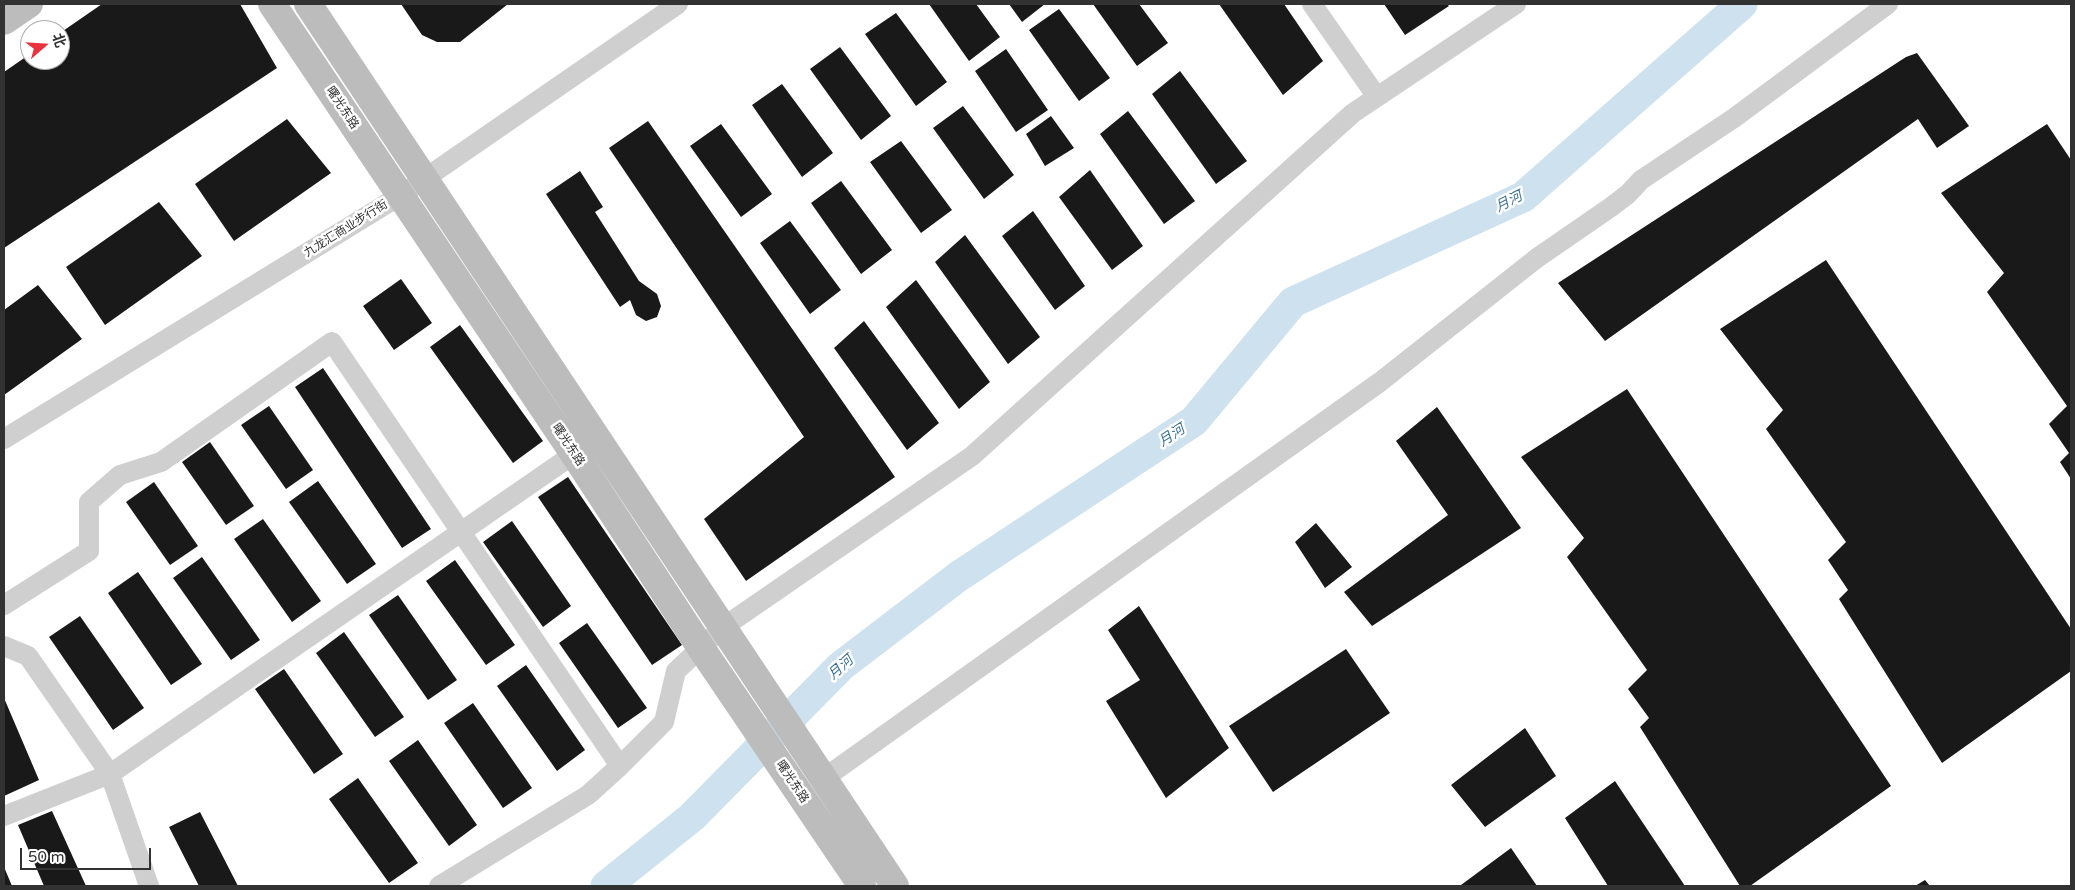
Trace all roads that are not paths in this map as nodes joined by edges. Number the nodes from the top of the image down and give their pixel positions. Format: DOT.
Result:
graph roads {
  1 [pos="29,4"];
  2 [pos="272,4"];
  3 [pos="308,4"];
  4 [pos="678,4"];
  5 [pos="1312,4"];
  6 [pos="1516,4"];
  7 [pos="1888,4"];
  8 [pos="4,21"];
  9 [pos="1377,97"];
  10 [pos="424,178"];
  11 [pos="401,196"];
  12 [pos="4,439"];
  13 [pos="574,454"];
  14 [pos="461,531"];
  15 [pos="4,605"];
  16 [pos="722,628"];
  17 [pos="4,646"];
  18 [pos="701,648"];
  19 [pos="620,766"];
  20 [pos="110,774"];
  21 [pos="823,779"];
  22 [pos="4,816"];
  23 [pos="149,886"];
  24 [pos="439,886"];
  25 [pos="862,886"];
  26 [pos="895,886"];
  1 -- 8 [label="main road"];
  2 -- 11 [label="main road, 曙光东路"];
  3 -- 10 [label="main road"];
  4 -- 10 [label="street, 九龙汇商业步行街"];
  5 -- 9 [label="street"];
  6 -- 9 [label="street"];
  7 -- 21 [label="street"];
  9 -- 16 [label="street"];
  10 -- 11 [label="street, 九龙汇商业步行街"];
  10 -- 16 [label="main road"];
  11 -- 12 [label="street, 九龙汇商业步行街"];
  11 -- 13 [label="main road, 曙光东路"];
  13 -- 14 [label="street"];
  13 -- 18 [label="main road, 曙光东路"];
  14 -- 15 [label="street"];
  14 -- 19 [label="street"];
  14 -- 20 [label="street"];
  16 -- 18 [label="street"];
  16 -- 21 [label="main road"];
  17 -- 20 [label="street"];
  18 -- 19 [label="street"];
  18 -- 25 [label="main road, 曙光东路"];
  19 -- 24 [label="street"];
  20 -- 22 [label="street"];
  20 -- 23 [label="street"];
  21 -- 26 [label="main road"];
}
